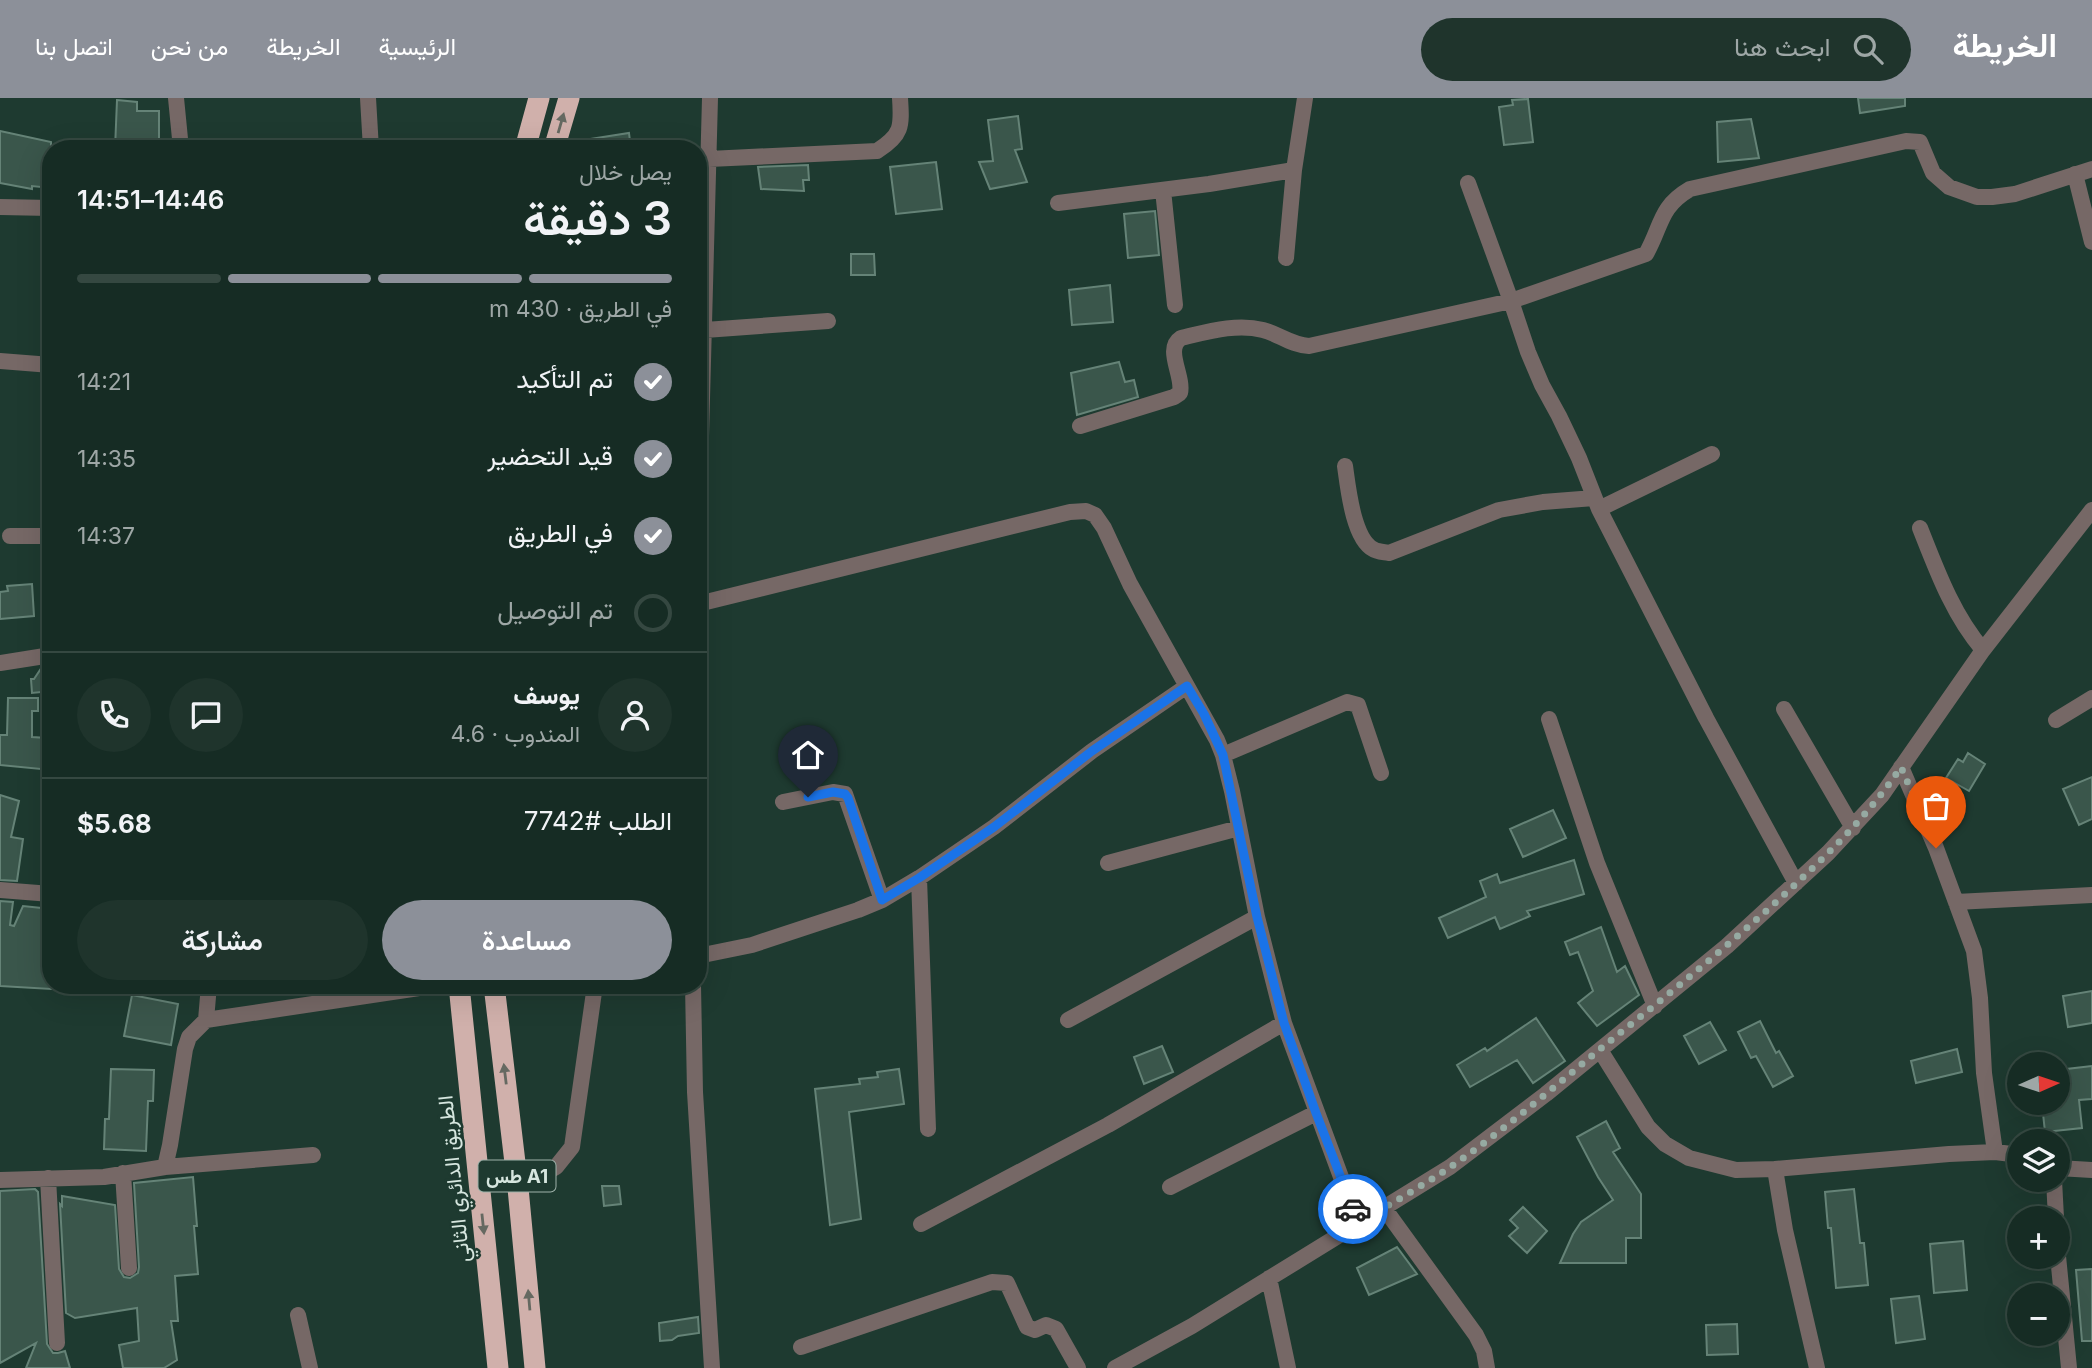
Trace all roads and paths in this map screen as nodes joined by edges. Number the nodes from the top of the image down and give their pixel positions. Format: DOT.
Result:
graph roads {
  1 [pos="176,98"];
  2 [pos="368,98"];
  3 [pos="539,98"];
  4 [pos="569,98"];
  5 [pos="710,98"];
  6 [pos="900,98"];
  7 [pos="1305,98"];
  8 [pos="180,140"];
  9 [pos="370,140"];
  10 [pos="527,140"];
  11 [pos="557,140"];
  12 [pos="709,159"];
  13 [pos="2092,169"];
  14 [pos="1294,170"];
  15 [pos="2075,174"];
  16 [pos="1468,183"];
  17 [pos="1163,190"];
  18 [pos="1058,203"];
  19 [pos="0,207"];
  20 [pos="42,208"];
  21 [pos="2092,242"];
  22 [pos="707,244"];
  23 [pos="1286,258"];
  24 [pos="1511,301"];
  25 [pos="1175,305"];
  26 [pos="828,321"];
  27 [pos="707,330"];
  28 [pos="0,361"];
  29 [pos="42,364"];
  30 [pos="1080,426"];
  31 [pos="1712,454"];
  32 [pos="1345,466"];
  33 [pos="1596,503"];
  34 [pos="2092,510"];
  35 [pos="1920,528"];
  36 [pos="10,536"];
  37 [pos="42,536"];
  38 [pos="707,602"];
  39 [pos="1983,650"];
  40 [pos="42,656"];
  41 [pos="0,663"];
  42 [pos="1187,686"];
  43 [pos="2092,698"];
  44 [pos="1784,709"];
  45 [pos="1549,719"];
  46 [pos="2056,720"];
  47 [pos="1223,755"];
  48 [pos="1901,767"];
  49 [pos="1381,773"];
  50 [pos="783,802"];
  51 [pos="1239,828"];
  52 [pos="1853,828"];
  53 [pos="1108,863"];
  54 [pos="919,878"];
  55 [pos="1796,883"];
  56 [pos="0,890"];
  57 [pos="42,893"];
  58 [pos="2092,895"];
  59 [pos="882,900"];
  60 [pos="1956,902"];
  61 [pos="1257,917"];
  62 [pos="707,954"];
  63 [pos="208,994"];
  64 [pos="379,994"];
  65 [pos="461,994"];
  66 [pos="495,994"];
  67 [pos="594,994"];
  68 [pos="693,994"];
  69 [pos="1655,1006"];
  70 [pos="206,1020"];
  71 [pos="1068,1020"];
  72 [pos="1284,1023"];
  73 [pos="1600,1050"];
  74 [pos="1316,1113"];
  75 [pos="929,1129"];
  76 [pos="1995,1152"];
  77 [pos="2007,1153"];
  78 [pos="313,1155"];
  79 [pos="164,1167"];
  80 [pos="1775,1169"];
  81 [pos="2070,1169"];
  82 [pos="2092,1171"];
  83 [pos="124,1173"];
  84 [pos="48,1178"];
  85 [pos="0,1180"];
  86 [pos="1170,1187"];
  87 [pos="518,1188"];
  88 [pos="1384,1208"];
  89 [pos="1358,1223"];
  90 [pos="921,1224"];
  91 [pos="129,1268"];
  92 [pos="2059,1269"];
  93 [pos="1269,1278"];
  94 [pos="298,1315"];
  95 [pos="57,1343"];
  96 [pos="801,1347"];
  97 [pos="310,1368"];
  98 [pos="498,1368"];
  99 [pos="535,1368"];
  100 [pos="712,1368"];
  101 [pos="1078,1368"];
  102 [pos="1115,1368"];
  103 [pos="1288,1368"];
  104 [pos="1487,1368"];
  105 [pos="1817,1368"];
  106 [pos="2068,1368"];
  1 -- 8 [label="street"];
  2 -- 9 [label="street"];
  3 -- 10 [label="highway"];
  11 -- 4 [label="highway, one-way"];
  5 -- 12 [label="street"];
  6 -- 12 [label="street"];
  7 -- 14 [label="street"];
  12 -- 22 [label="street"];
  13 -- 15 [label="street"];
  14 -- 17 [label="street"];
  14 -- 23 [label="street"];
  15 -- 21 [label="street"];
  15 -- 24 [label="street"];
  16 -- 24 [label="street"];
  17 -- 18 [label="street"];
  17 -- 25 [label="street"];
  19 -- 20 [label="street"];
  24 -- 30 [label="street"];
  24 -- 33 [label="street"];
  26 -- 27 [label="street"];
  28 -- 29 [label="street"];
  31 -- 33 [label="street"];
  32 -- 33 [label="street"];
  33 -- 55 [label="street"];
  34 -- 39 [label="street"];
  35 -- 39 [label="street"];
  36 -- 37 [label="street"];
  38 -- 42 [label="street"];
  39 -- 48 [label="street"];
  40 -- 41 [label="street"];
  42 -- 47 [label="street"];
  42 -- 54 [label="street"];
  43 -- 46 [label="street"];
  44 -- 52 [label="street"];
  45 -- 69 [label="street"];
  47 -- 49 [label="street"];
  47 -- 51 [label="street"];
  48 -- 52 [label="street"];
  48 -- 60 [label="street"];
  50 -- 59 [label="street"];
  51 -- 53 [label="street"];
  51 -- 61 [label="street"];
  52 -- 55 [label="street"];
  54 -- 59 [label="street"];
  54 -- 75 [label="street"];
  55 -- 69 [label="street"];
  56 -- 57 [label="street"];
  58 -- 60 [label="street"];
  59 -- 62 [label="street"];
  60 -- 76 [label="street"];
  61 -- 71 [label="street"];
  61 -- 72 [label="street"];
  63 -- 70 [label="street"];
  64 -- 70 [label="street"];
  65 -- 98 [label="highway, الطريق الدائري الثاني / طس A1, one-way"];
  87 -- 66 [label="highway, طس A1, one-way"];
  67 -- 87 [label="street"];
  68 -- 100 [label="street"];
  69 -- 73 [label="street"];
  70 -- 79 [label="street"];
  72 -- 74 [label="street"];
  72 -- 90 [label="street"];
  73 -- 80 [label="street"];
  73 -- 88 [label="street"];
  74 -- 86 [label="street"];
  74 -- 89 [label="street"];
  76 -- 77 [label="street"];
  76 -- 80 [label="street"];
  78 -- 79 [label="street"];
  79 -- 83 [label="street"];
  80 -- 105 [label="street"];
  81 -- 82 [label="street"];
  83 -- 84 [label="street"];
  83 -- 91 [label="street"];
  84 -- 85 [label="street"];
  84 -- 95 [label="street"];
  99 -- 87 [label="highway, طس A1, one-way"];
  88 -- 89 [label="street"];
  88 -- 104 [label="street"];
  89 -- 93 [label="street"];
  92 -- 106 [label="street"];
  93 -- 102 [label="street"];
  93 -- 103 [label="street"];
  94 -- 97 [label="street"];
  96 -- 101 [label="street"];
}
